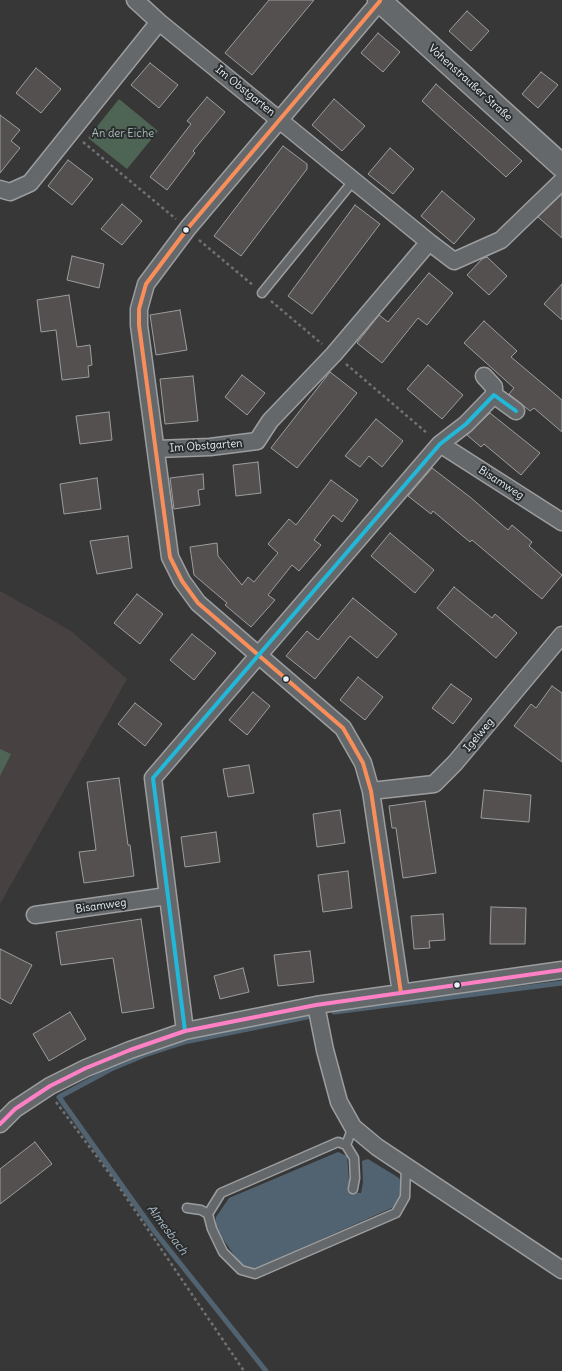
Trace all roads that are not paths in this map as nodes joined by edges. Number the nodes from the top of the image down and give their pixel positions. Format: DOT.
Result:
graph roads {
  1 [pos="135,0"];
  2 [pos="380,1"];
  3 [pos="159,22"];
  4 [pos="279,119"];
  5 [pos="562,166"];
  6 [pos="354,180"];
  7 [pos="562,181"];
  8 [pos="0,189"];
  9 [pos="429,242"];
  10 [pos="262,293"];
  11 [pos="484,376"];
  12 [pos="494,395"];
  13 [pos="516,411"];
  14 [pos="440,444"];
  15 [pos="156,449"];
  16 [pos="562,522"];
  17 [pos="562,635"];
  18 [pos="258,654"];
  19 [pos="371,792"];
  20 [pos="167,896"];
  21 [pos="35,915"];
  22 [pos="562,970"];
  23 [pos="401,993"];
  24 [pos="316,1005"];
  25 [pos="185,1031"];
  26 [pos="8,1107"];
  27 [pos="0,1124"];
  28 [pos="353,1127"];
  29 [pos="346,1144"];
  30 [pos="406,1166"];
  31 [pos="353,1189"];
  32 [pos="186,1208"];
  33 [pos="208,1214"];
  34 [pos="562,1270"];
  1 -- 3 [label="street, Im Obstgarten"];
  2 -- 4 [label="street"];
  2 -- 5 [label="main road, Vohenstraußer Straße"];
  3 -- 4 [label="street, Im Obstgarten"];
  3 -- 8 [label="street"];
  4 -- 6 [label="street, Im Obstgarten"];
  4 -- 15 [label="street"];
  6 -- 9 [label="street, Im Obstgarten"];
  6 -- 10 [label="lane"];
  7 -- 9 [label="street, Im Obstgarten"];
  9 -- 15 [label="street, Im Obstgarten"];
  11 -- 12 [label="street"];
  12 -- 13 [label="street"];
  12 -- 14 [label="street"];
  14 -- 16 [label="street, Bisamweg"];
  14 -- 18 [label="street"];
  15 -- 18 [label="street"];
  17 -- 19 [label="street, Igelweg"];
  18 -- 19 [label="street"];
  18 -- 20 [label="street"];
  19 -- 23 [label="street"];
  20 -- 21 [label="street, Bisamweg"];
  20 -- 25 [label="street"];
  22 -- 23 [label="street"];
  23 -- 24 [label="street"];
  24 -- 25 [label="street"];
  24 -- 28 [label="street"];
  25 -- 26 [label="street"];
  26 -- 27 [label="street"];
  28 -- 29 [label="lane"];
  28 -- 30 [label="street"];
  29 -- 31 [label="lane"];
  29 -- 33 [label="lane"];
  30 -- 33 [label="lane"];
  30 -- 34 [label="street"];
  32 -- 33 [label="lane"];
}
